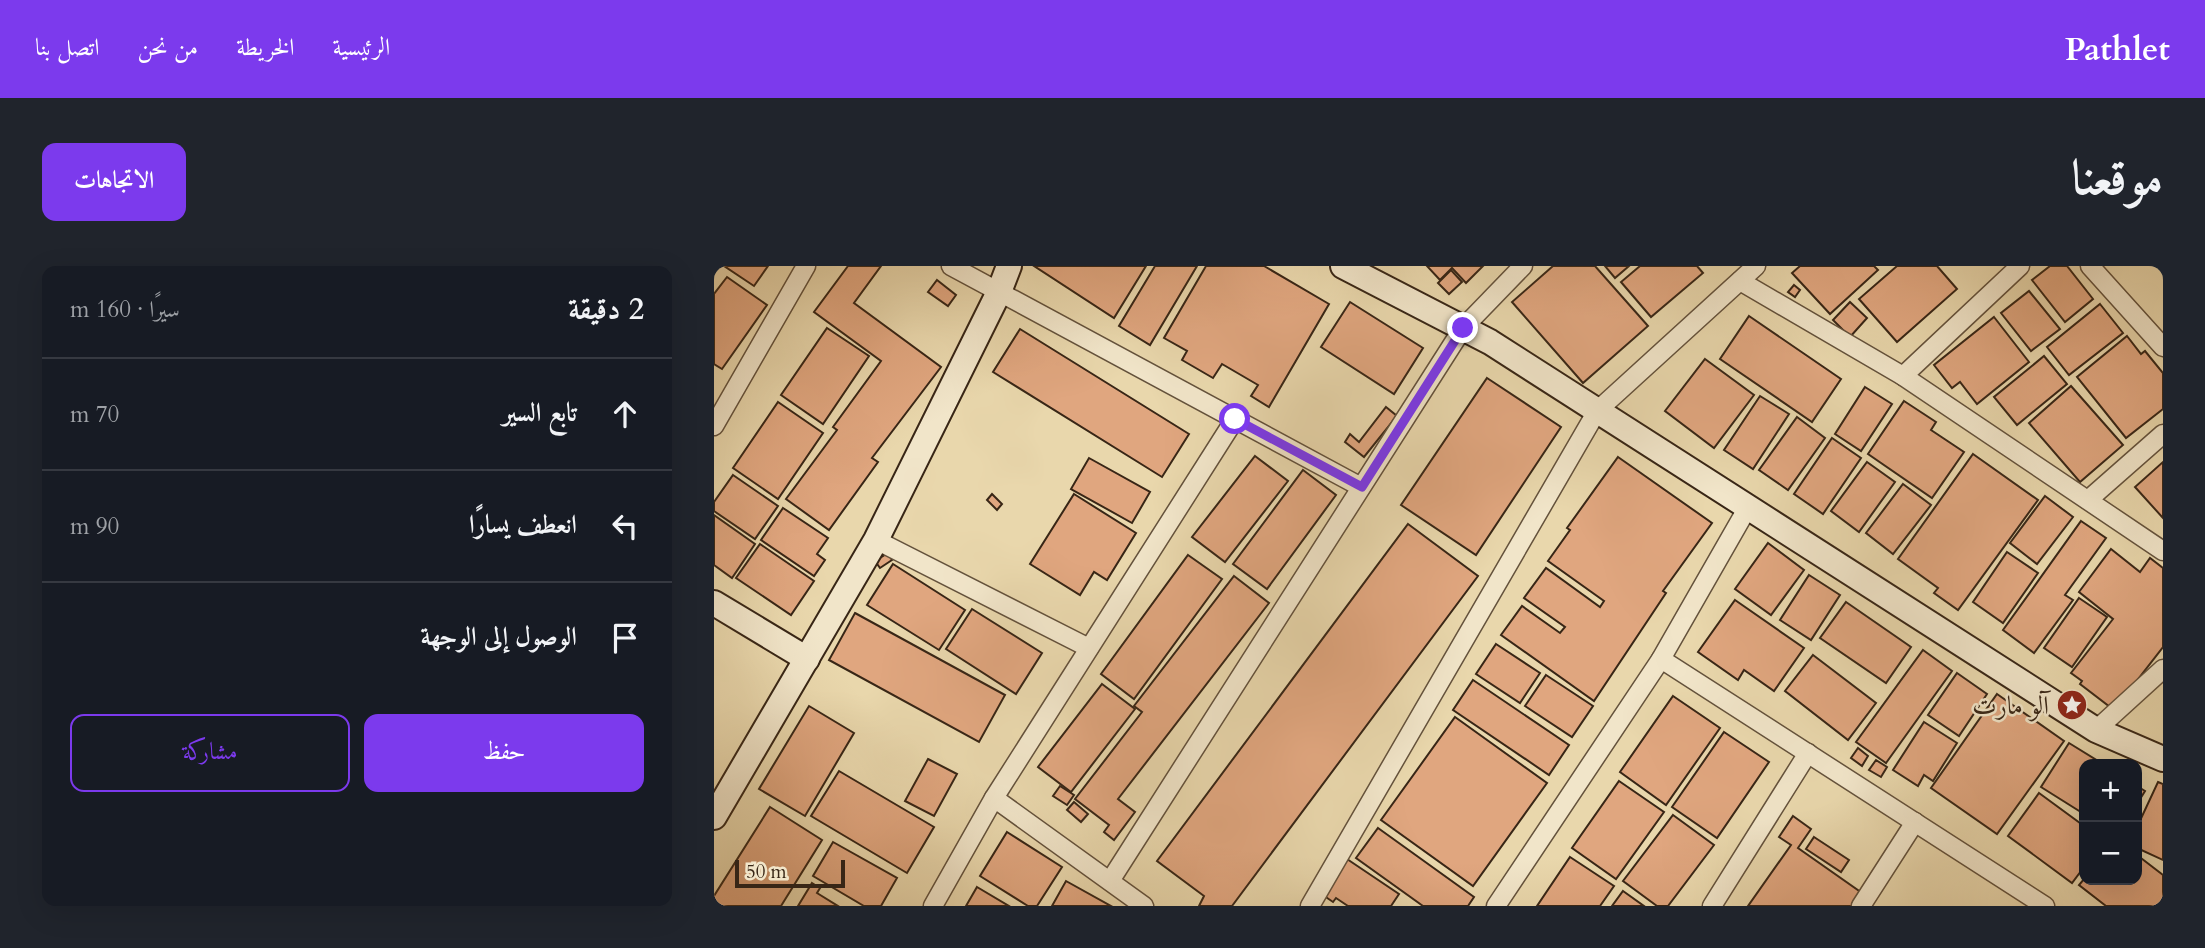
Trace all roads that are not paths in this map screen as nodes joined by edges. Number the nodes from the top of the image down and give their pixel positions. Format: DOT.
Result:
graph roads {
  1 [pos="806,266"];
  2 [pos="951,266"];
  3 [pos="1009,266"];
  4 [pos="1343,266"];
  5 [pos="1523,266"];
  6 [pos="1756,266"];
  7 [pos="2020,266"];
  8 [pos="2090,266"];
  9 [pos="1740,281"];
  10 [pos="999,292"];
  11 [pos="1463,328"];
  12 [pos="2163,347"];
  13 [pos="1903,376"];
  14 [pos="1597,411"];
  15 [pos="1235,419"];
  16 [pos="714,426"];
  17 [pos="2163,434"];
  18 [pos="1362,487"];
  19 [pos="2088,500"];
  20 [pos="1748,507"];
  21 [pos="876,540"];
  22 [pos="2163,551"];
  23 [pos="714,603"];
  24 [pos="1089,648"];
  25 [pos="807,659"];
  26 [pos="1661,659"];
  27 [pos="2163,668"];
  28 [pos="2096,730"];
  29 [pos="1808,753"];
  30 [pos="2163,759"];
  31 [pos="994,797"];
  32 [pos="714,817"];
  33 [pos="1915,822"];
  34 [pos="1110,881"];
  35 [pos="933,906"];
  36 [pos="1144,906"];
  37 [pos="1310,906"];
  38 [pos="1496,906"];
  39 [pos="1712,906"];
  40 [pos="1861,906"];
  41 [pos="2045,906"];
  1 -- 16 [label="street"];
  2 -- 10 [label="street"];
  3 -- 10 [label="street"];
  4 -- 11 [label="street"];
  5 -- 11 [label="street"];
  6 -- 9 [label="street"];
  7 -- 13 [label="street"];
  8 -- 12 [label="street"];
  9 -- 13 [label="street"];
  9 -- 14 [label="street"];
  10 -- 15 [label="street"];
  10 -- 21 [label="street"];
  11 -- 14 [label="street"];
  11 -- 18 [label="street"];
  13 -- 19 [label="street"];
  14 -- 20 [label="street"];
  14 -- 37 [label="street"];
  15 -- 18 [label="street"];
  15 -- 24 [label="street"];
  17 -- 19 [label="street"];
  18 -- 34 [label="street"];
  19 -- 22 [label="street"];
  20 -- 26 [label="street"];
  20 -- 28 [label="street"];
  21 -- 24 [label="street"];
  21 -- 25 [label="street"];
  23 -- 25 [label="street"];
  24 -- 31 [label="street"];
  25 -- 32 [label="street"];
  26 -- 29 [label="street"];
  26 -- 38 [label="street"];
  27 -- 28 [label="street"];
  28 -- 30 [label="street"];
  29 -- 33 [label="street"];
  29 -- 39 [label="street"];
  31 -- 34 [label="street"];
  31 -- 35 [label="street"];
  33 -- 40 [label="street"];
  33 -- 41 [label="street"];
  34 -- 36 [label="street"];
}
